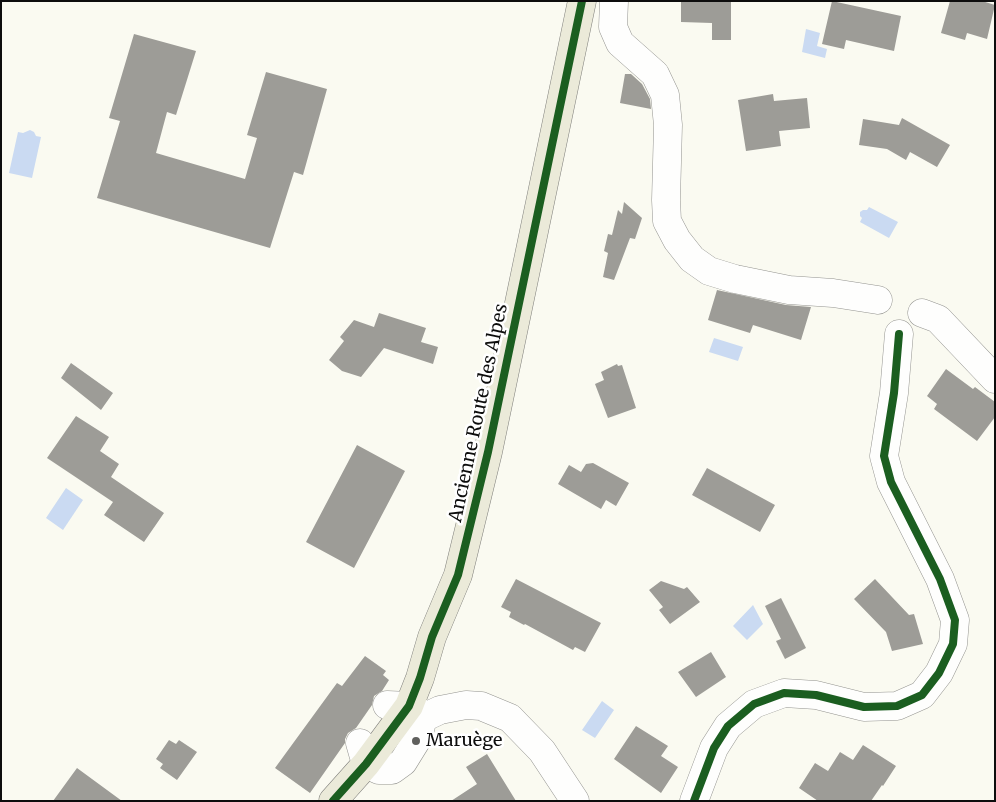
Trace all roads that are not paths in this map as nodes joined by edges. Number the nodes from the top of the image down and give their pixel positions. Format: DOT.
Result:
graph roads {
  1 [pos="582,1"];
  2 [pos="614,1"];
  3 [pos="878,300"];
  4 [pos="922,313"];
  5 [pos="899,334"];
  6 [pos="995,379"];
  7 [pos="406,710"];
  8 [pos="363,754"];
  9 [pos="320,801"];
  10 [pos="334,801"];
  11 [pos="575,801"];
  12 [pos="694,801"];
  1 -- 7 [label="main road, Ancienne Route des Alpes"];
  2 -- 3 [label="street"];
  4 -- 6 [label="street"];
  5 -- 12 [label="street"];
  7 -- 8 [label="main road, Ancienne Route des Alpes"];
  7 -- 8 [label="street"];
  7 -- 11 [label="street"];
  8 -- 9 [label="main road, Ancienne Route des Alpes"];
  8 -- 10 [label="main road, Ancienne Route des Alpes"];
}
